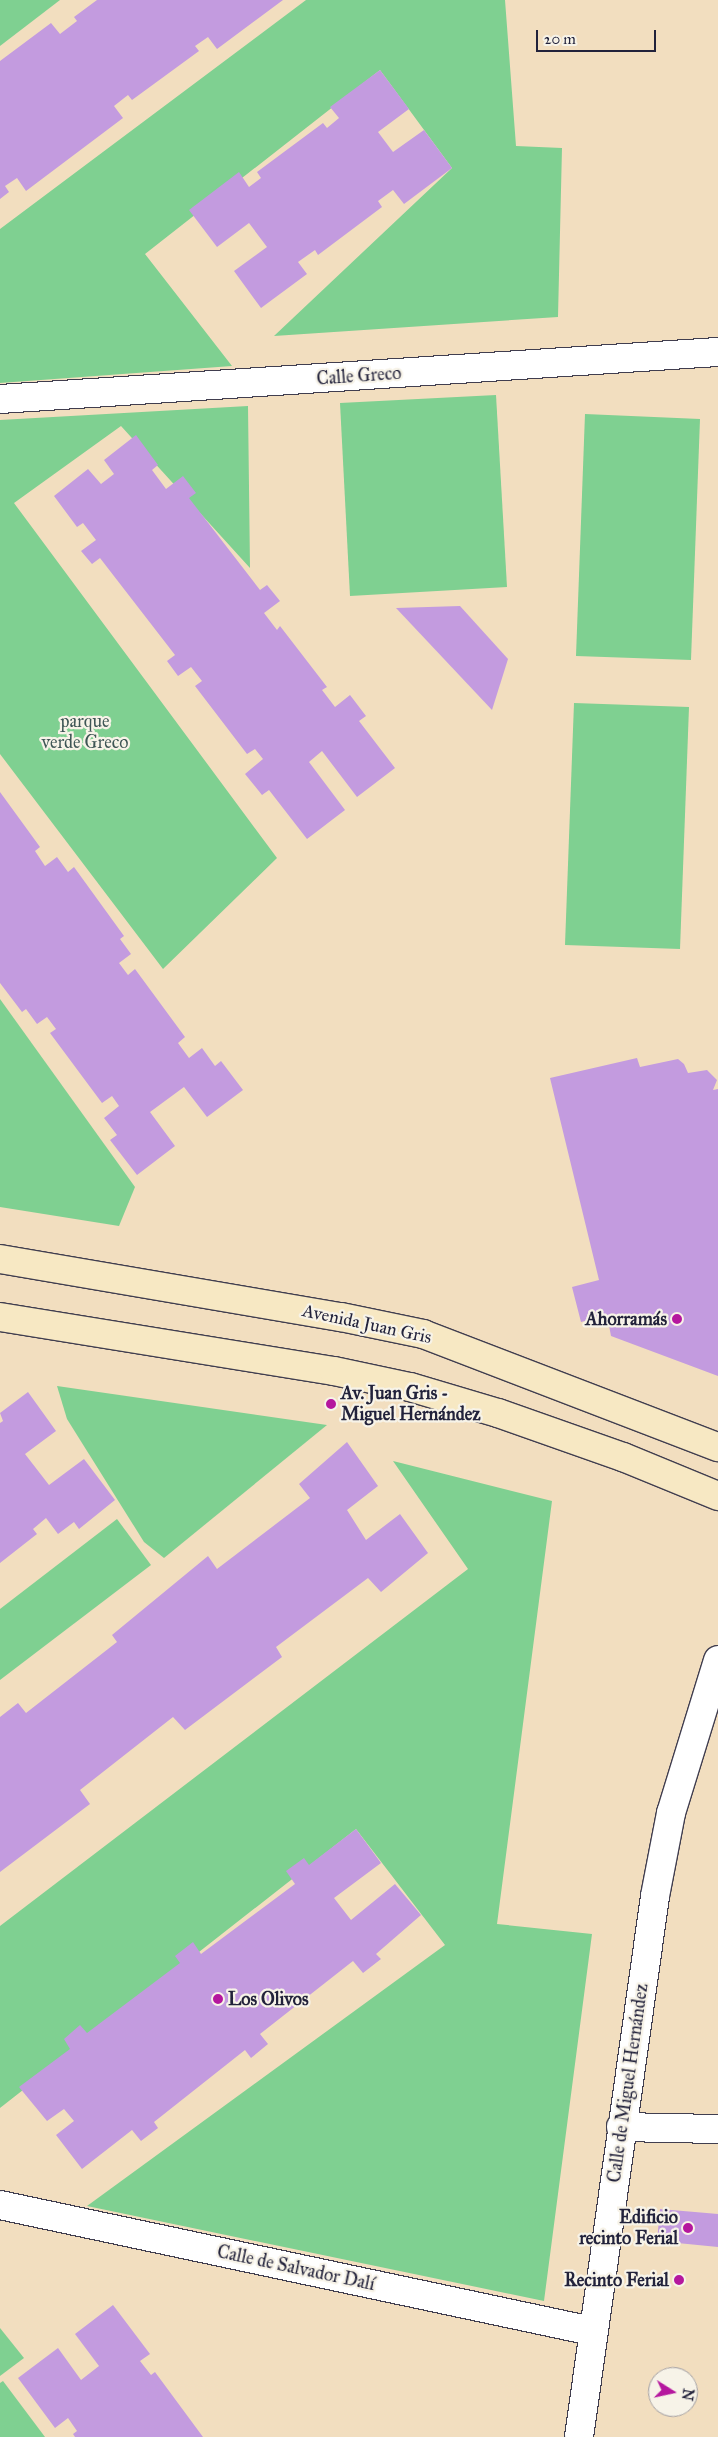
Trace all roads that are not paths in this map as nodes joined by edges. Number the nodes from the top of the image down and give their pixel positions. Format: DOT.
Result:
graph roads {
  1 [pos="718,352"];
  2 [pos="0,399"];
  3 [pos="0,1259"];
  4 [pos="0,1317"];
  5 [pos="718,1447"];
  6 [pos="718,1496"];
  7 [pos="718,1660"];
  8 [pos="718,1708"];
  9 [pos="695,1733"];
  10 [pos="621,2127"];
  11 [pos="718,2129"];
  12 [pos="0,2205"];
  13 [pos="592,2331"];
  14 [pos="579,2437"];
  1 -- 2 [label="street, Calle Greco"];
  3 -- 5 [label="street, Avenida Juan Gris"];
  4 -- 6 [label="street"];
  7 -- 9 [label="street, Calle de Miguel Hernández"];
  8 -- 9 [label="street"];
  9 -- 10 [label="street, Calle de Miguel Hernández"];
  10 -- 11 [label="street"];
  10 -- 13 [label="street, Calle de Miguel Hernández"];
  12 -- 13 [label="street, Calle de Salvador Dalí"];
  13 -- 14 [label="street, Calle de Miguel Hernández"];
}
